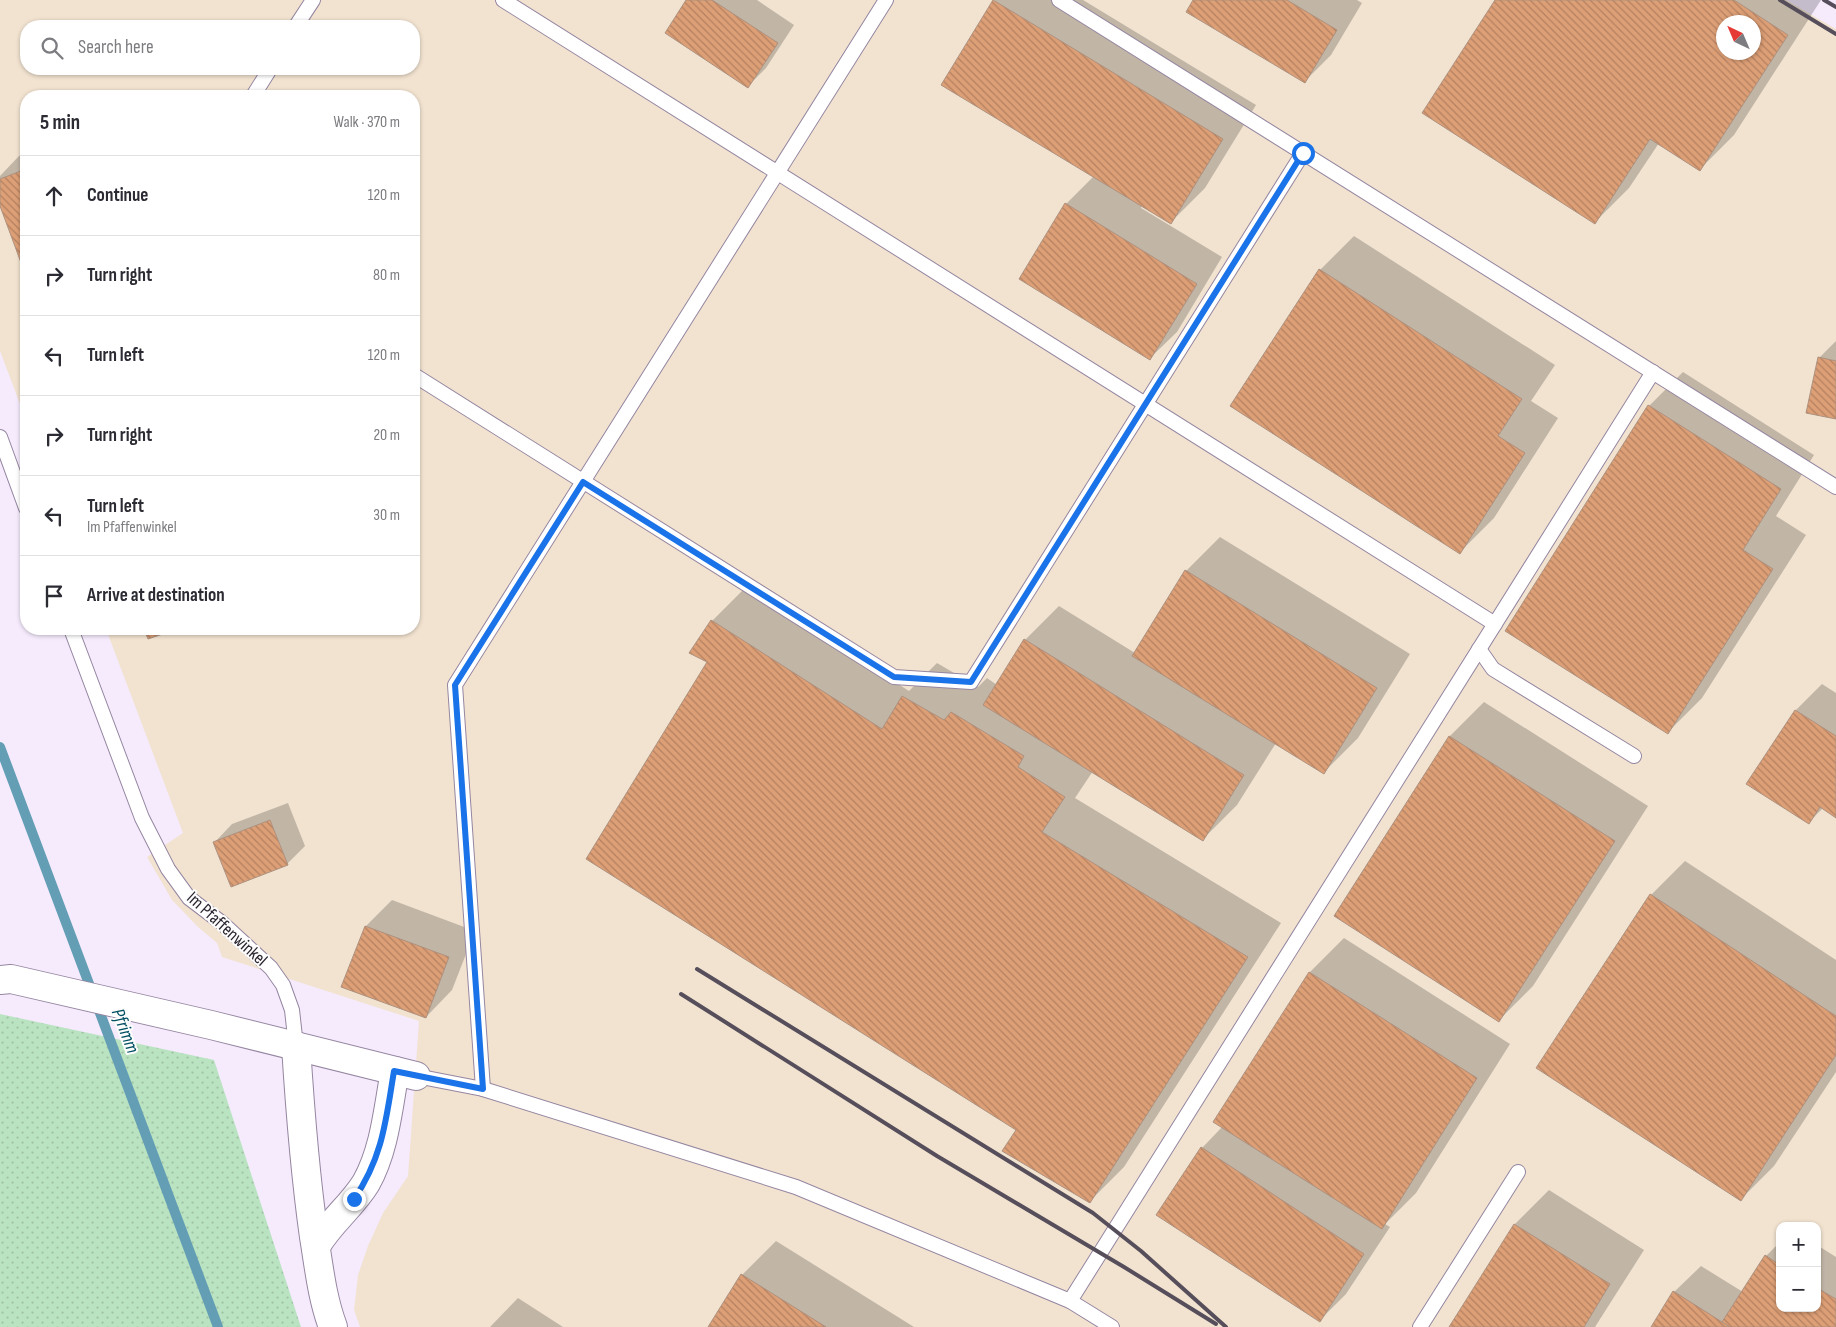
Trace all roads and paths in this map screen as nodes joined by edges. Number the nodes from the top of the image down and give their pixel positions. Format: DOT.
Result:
graph roads {
  1 [pos="313,0"];
  2 [pos="503,0"];
  3 [pos="886,0"];
  4 [pos="1059,0"];
  5 [pos="300,20"];
  6 [pos="266,75"];
  7 [pos="256,90"];
  8 [pos="1303,153"];
  9 [pos="777,174"];
  10 [pos="1653,372"];
  11 [pos="420,379"];
  12 [pos="1146,405"];
  13 [pos="0,438"];
  14 [pos="583,482"];
  15 [pos="1836,487"];
  16 [pos="20,492"];
  17 [pos="1495,624"];
  18 [pos="73,635"];
  19 [pos="1479,649"];
  20 [pos="1634,756"];
  21 [pos="5,980"];
  22 [pos="296,1046"];
  23 [pos="405,1073"];
  24 [pos="483,1089"];
  25 [pos="1518,1172"];
  26 [pos="316,1246"];
  27 [pos="1070,1300"];
  28 [pos="333,1327"];
  29 [pos="1112,1327"];
  30 [pos="1420,1327"];
  1 -- 5 [label="lane"];
  2 -- 9 [label="lane"];
  3 -- 9 [label="lane"];
  4 -- 8 [label="lane"];
  6 -- 7 [label="lane"];
  8 -- 10 [label="lane"];
  8 -- 12 [label="lane"];
  9 -- 12 [label="lane"];
  9 -- 14 [label="lane"];
  10 -- 15 [label="lane"];
  10 -- 17 [label="lane"];
  11 -- 14 [label="lane"];
  12 -- 14 [label="lane"];
  12 -- 17 [label="lane"];
  13 -- 16 [label="lane"];
  14 -- 24 [label="lane"];
  17 -- 19 [label="lane"];
  18 -- 22 [label="lane, Im Pfaffenwinkel"];
  19 -- 20 [label="lane"];
  19 -- 27 [label="lane"];
  21 -- 22 [label="street"];
  22 -- 23 [label="street"];
  22 -- 26 [label="street, Im Pfaffenwinkel"];
  23 -- 24 [label="lane"];
  23 -- 26 [label="street"];
  24 -- 27 [label="lane"];
  25 -- 30 [label="lane"];
  26 -- 28 [label="street, Im Pfaffenwinkel"];
  27 -- 29 [label="lane"];
}
